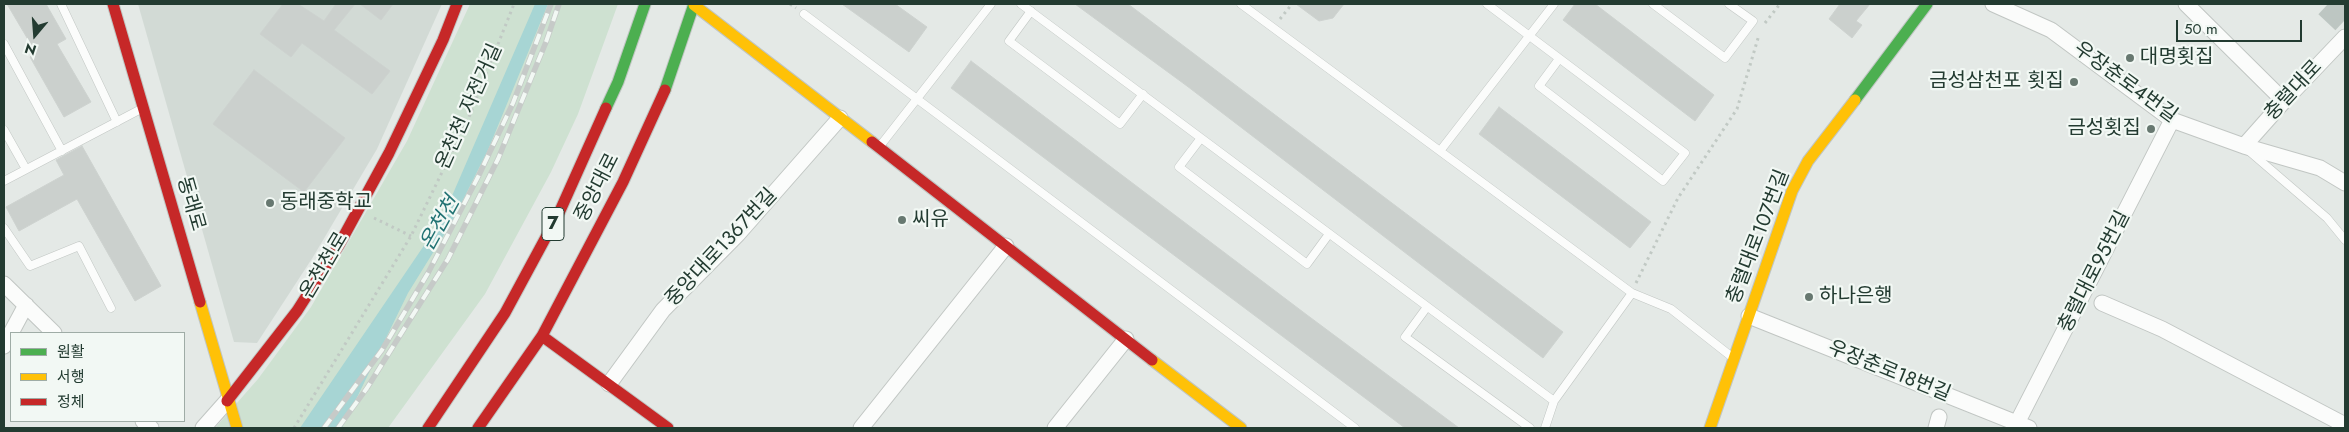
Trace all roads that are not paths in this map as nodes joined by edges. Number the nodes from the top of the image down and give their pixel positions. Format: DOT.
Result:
graph roads {
  1 [pos="61,4"];
  2 [pos="113,4"];
  3 [pos="457,4"];
  4 [pos="644,4"];
  5 [pos="694,4"];
  6 [pos="991,4"];
  7 [pos="1021,4"];
  8 [pos="1241,4"];
  9 [pos="1487,4"];
  10 [pos="1554,4"];
  11 [pos="1653,4"];
  12 [pos="1729,4"];
  13 [pos="1927,4"];
  14 [pos="1993,4"];
  15 [pos="2186,4"];
  16 [pos="1031,11"];
  17 [pos="804,14"];
  18 [pos="1530,36"];
  19 [pos="2345,37"];
  20 [pos="4,44"];
  21 [pos="1559,59"];
  22 [pos="1143,94"];
  23 [pos="918,98"];
  24 [pos="2284,101"];
  25 [pos="143,108"];
  26 [pos="840,118"];
  27 [pos="2172,120"];
  28 [pos="117,122"];
  29 [pos="4,130"];
  30 [pos="1201,138"];
  31 [pos="2244,146"];
  32 [pos="879,148"];
  33 [pos="62,151"];
  34 [pos="1440,151"];
  35 [pos="26,169"];
  36 [pos="4,181"];
  37 [pos="2345,183"];
  38 [pos="4,228"];
  39 [pos="1330,234"];
  40 [pos="2345,240"];
  41 [pos="1006,246"];
  42 [pos="4,284"];
  43 [pos="1632,293"];
  44 [pos="2102,303"];
  45 [pos="26,305"];
  46 [pos="1427,307"];
  47 [pos="111,308"];
  48 [pos="1749,316"];
  49 [pos="12,332"];
  50 [pos="53,332"];
  51 [pos="10,335"];
  52 [pos="542,336"];
  53 [pos="1126,339"];
  54 [pos="4,346"];
  55 [pos="1735,359"];
  56 [pos="609,384"];
  57 [pos="1554,401"];
  58 [pos="229,408"];
  59 [pos="2345,425"];
  60 [pos="2023,426"];
  61 [pos="202,428"];
  62 [pos="237,428"];
  63 [pos="428,428"];
  64 [pos="478,428"];
  65 [pos="668,428"];
  66 [pos="861,428"];
  67 [pos="1055,428"];
  68 [pos="1242,428"];
  69 [pos="1355,428"];
  70 [pos="1530,428"];
  71 [pos="1544,428"];
  72 [pos="1710,428"];
  1 -- 28 [label="lane"];
  2 -- 25 [label="street, 동래로"];
  3 -- 58 [label="street, 온천천로"];
  4 -- 63 [label="street, 중앙대로 / 7"];
  5 -- 26 [label="street"];
  5 -- 52 [label="street, 중앙대로"];
  6 -- 23 [label="lane"];
  7 -- 16 [label="lane"];
  8 -- 34 [label="lane"];
  9 -- 18 [label="lane"];
  10 -- 18 [label="lane"];
  11 -- 12 [label="lane"];
  13 -- 48 [label="street, 충렬대로107번길"];
  14 -- 27 [label="street, 우장춘로4번길"];
  15 -- 24 [label="street"];
  16 -- 22 [label="lane"];
  16 -- 22 [label="lane"];
  17 -- 23 [label="lane"];
  18 -- 21 [label="lane"];
  18 -- 34 [label="lane"];
  19 -- 24 [label="street, 충렬대로"];
  20 -- 33 [label="lane"];
  21 -- 21 [label="lane"];
  22 -- 30 [label="lane"];
  23 -- 32 [label="lane"];
  23 -- 69 [label="lane"];
  24 -- 31 [label="street, 충렬대로"];
  25 -- 28 [label="lane"];
  25 -- 58 [label="street, 동래로"];
  26 -- 32 [label="street"];
  26 -- 56 [label="street, 중앙대로1367번길"];
  27 -- 31 [label="street, 우장춘로4번길"];
  27 -- 60 [label="street, 충렬대로95번길"];
  28 -- 33 [label="lane"];
  29 -- 35 [label="lane"];
  30 -- 39 [label="lane"];
  30 -- 39 [label="lane"];
  31 -- 37 [label="street, 우장춘로4번길"];
  31 -- 40 [label="lane"];
  32 -- 41 [label="street"];
  33 -- 35 [label="lane"];
  34 -- 43 [label="lane"];
  35 -- 36 [label="lane"];
  38 -- 47 [label="lane"];
  39 -- 46 [label="lane"];
  41 -- 53 [label="street"];
  41 -- 66 [label="street"];
  42 -- 45 [label="street"];
  43 -- 55 [label="lane"];
  43 -- 57 [label="lane"];
  44 -- 59 [label="street"];
  45 -- 49 [label="street"];
  45 -- 50 [label="street"];
  46 -- 57 [label="lane"];
  46 -- 70 [label="lane"];
  48 -- 55 [label="street, 충렬대로107번길"];
  48 -- 60 [label="street, 우장춘로18번길"];
  51 -- 54 [label="street"];
  52 -- 56 [label="street"];
  52 -- 64 [label="street, 중앙대로"];
  53 -- 67 [label="street"];
  53 -- 68 [label="street"];
  55 -- 72 [label="street, 충렬대로107번길"];
  56 -- 65 [label="street"];
  57 -- 71 [label="lane"];
  58 -- 61 [label="street, 온천천로"];
  58 -- 62 [label="street, 동래로"];
}
